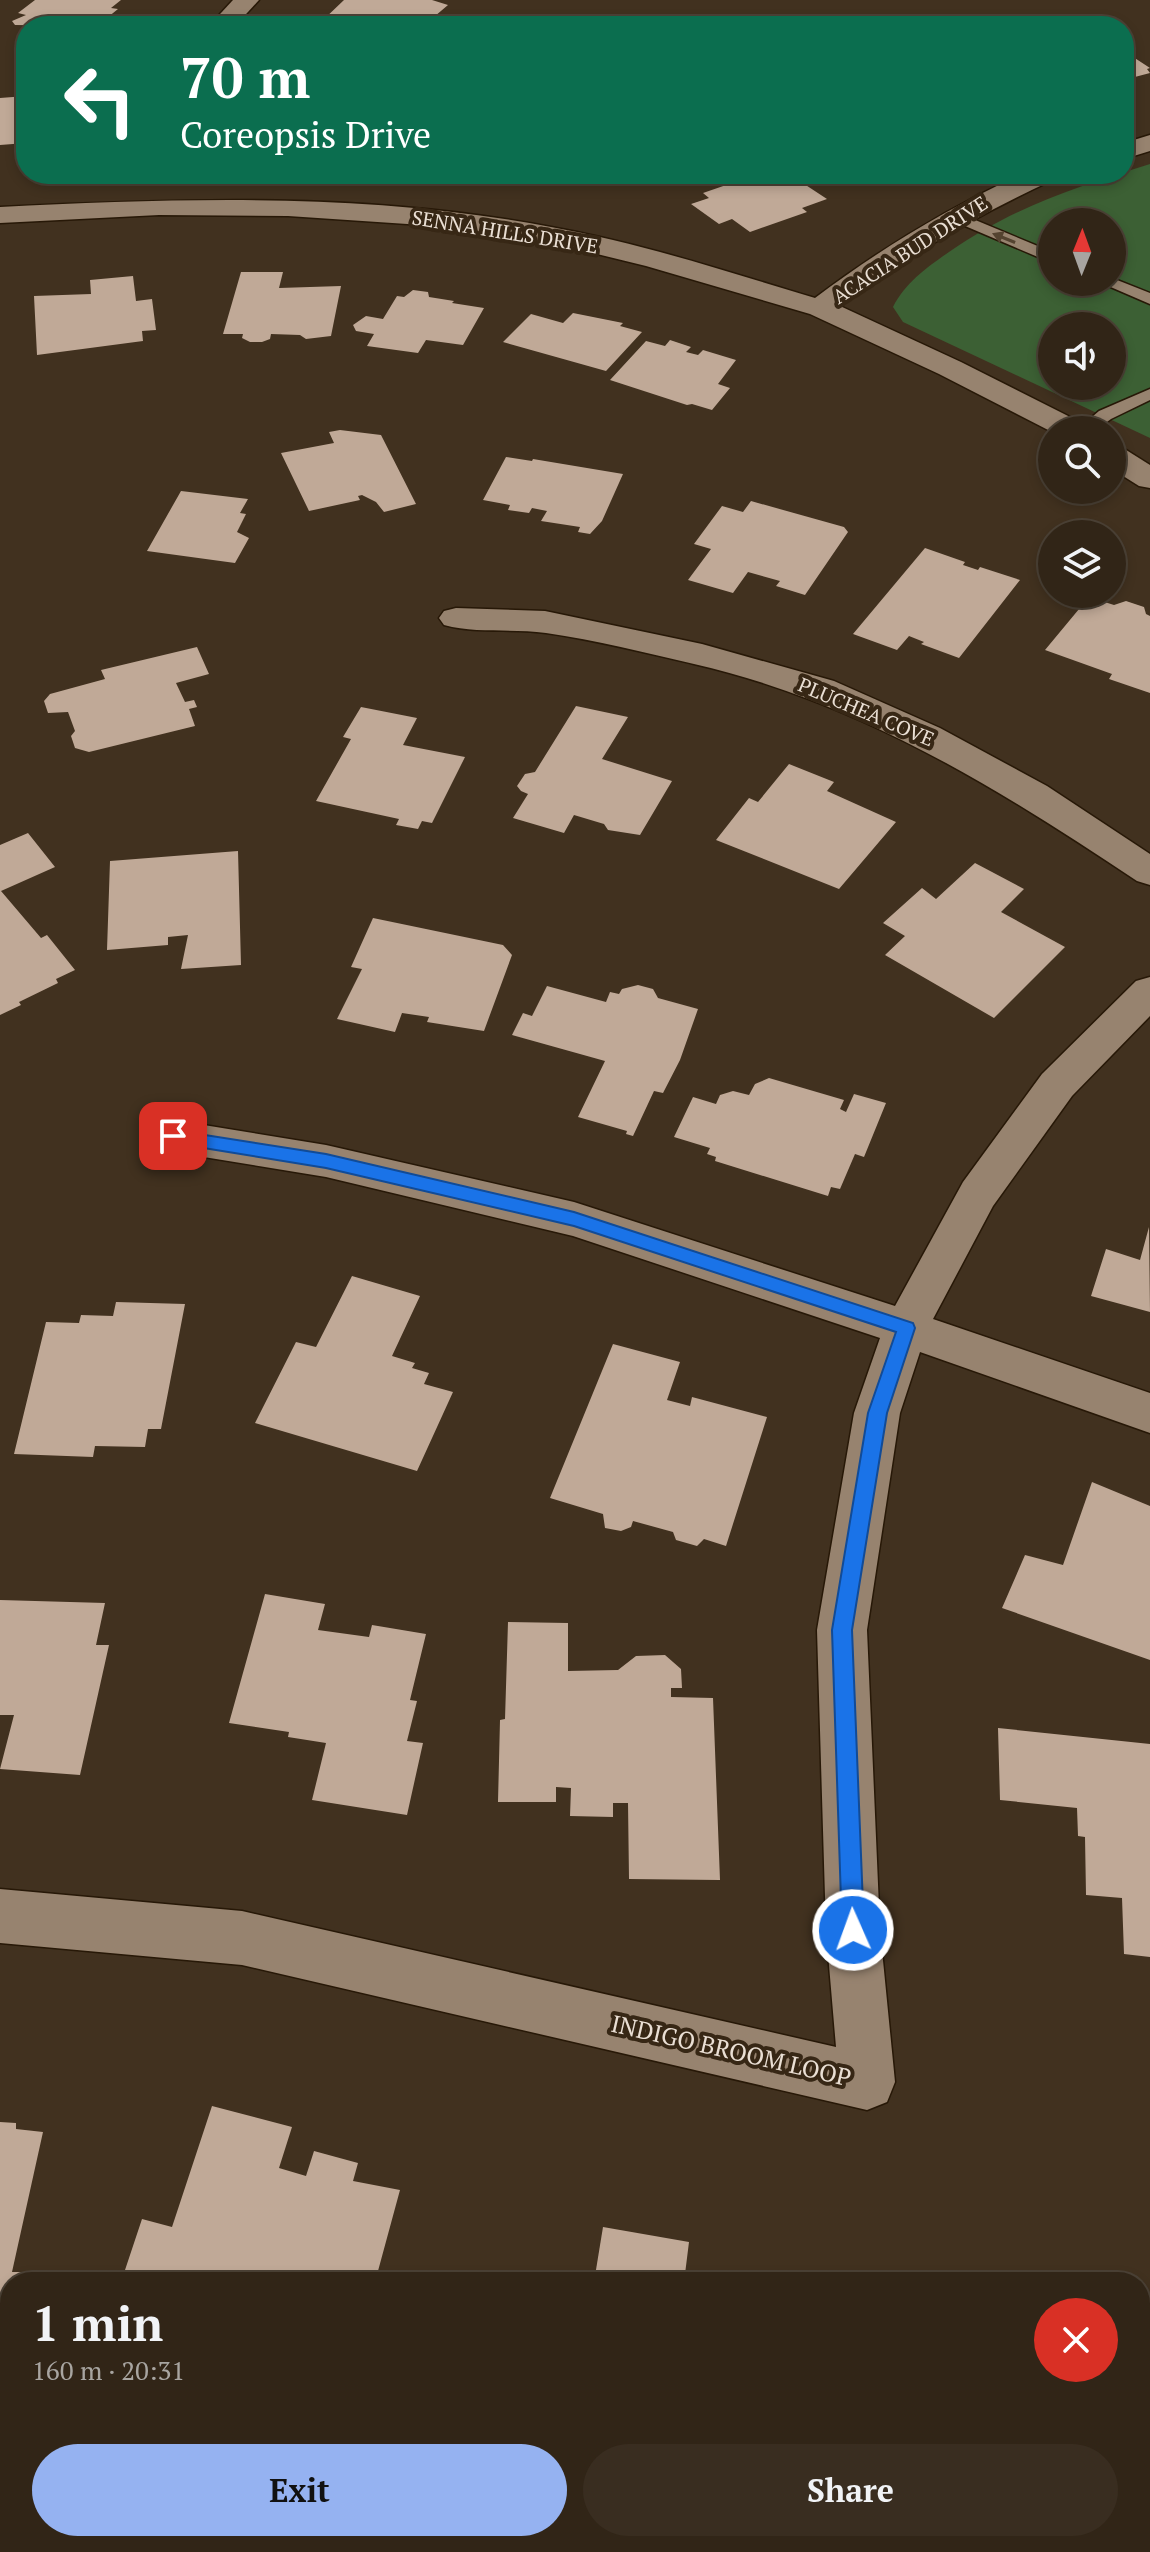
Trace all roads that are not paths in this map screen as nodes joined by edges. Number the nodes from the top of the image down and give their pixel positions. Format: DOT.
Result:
graph roads {
  1 [pos="247,0"];
  2 [pos="231,16"];
  3 [pos="1020,184"];
  4 [pos="0,215"];
  5 [pos="956,217"];
  6 [pos="1038,252"];
  7 [pos="1126,289"];
  8 [pos="1150,299"];
  9 [pos="820,308"];
  10 [pos="1150,394"];
  11 [pos="1044,416"];
  12 [pos="1104,416"];
  13 [pos="1126,464"];
  14 [pos="1150,479"];
  15 [pos="456,618"];
  16 [pos="1150,872"];
  17 [pos="1150,991"];
  18 [pos="173,1136"];
  19 [pos="906,1328"];
  20 [pos="1150,1413"];
  21 [pos="0,1916"];
  1 -- 2 [label="street"];
  3 -- 5 [label="street, ACACIA BUD DRIVE"];
  4 -- 9 [label="street, SENNA HILLS DRIVE"];
  6 -- 5 [label="lane, one-way"];
  5 -- 9 [label="street, ACACIA BUD DRIVE"];
  7 -- 8 [label="lane"];
  9 -- 11 [label="street, SENNA HILLS DRIVE"];
  10 -- 12 [label="lane"];
  13 -- 14 [label="street"];
  15 -- 16 [label="street, PLUCHEA COVE"];
  17 -- 19 [label="street, INDIGO BROOM LOOP"];
  18 -- 19 [label="street"];
  19 -- 20 [label="street"];
  19 -- 21 [label="street, INDIGO BROOM LOOP"];
}
